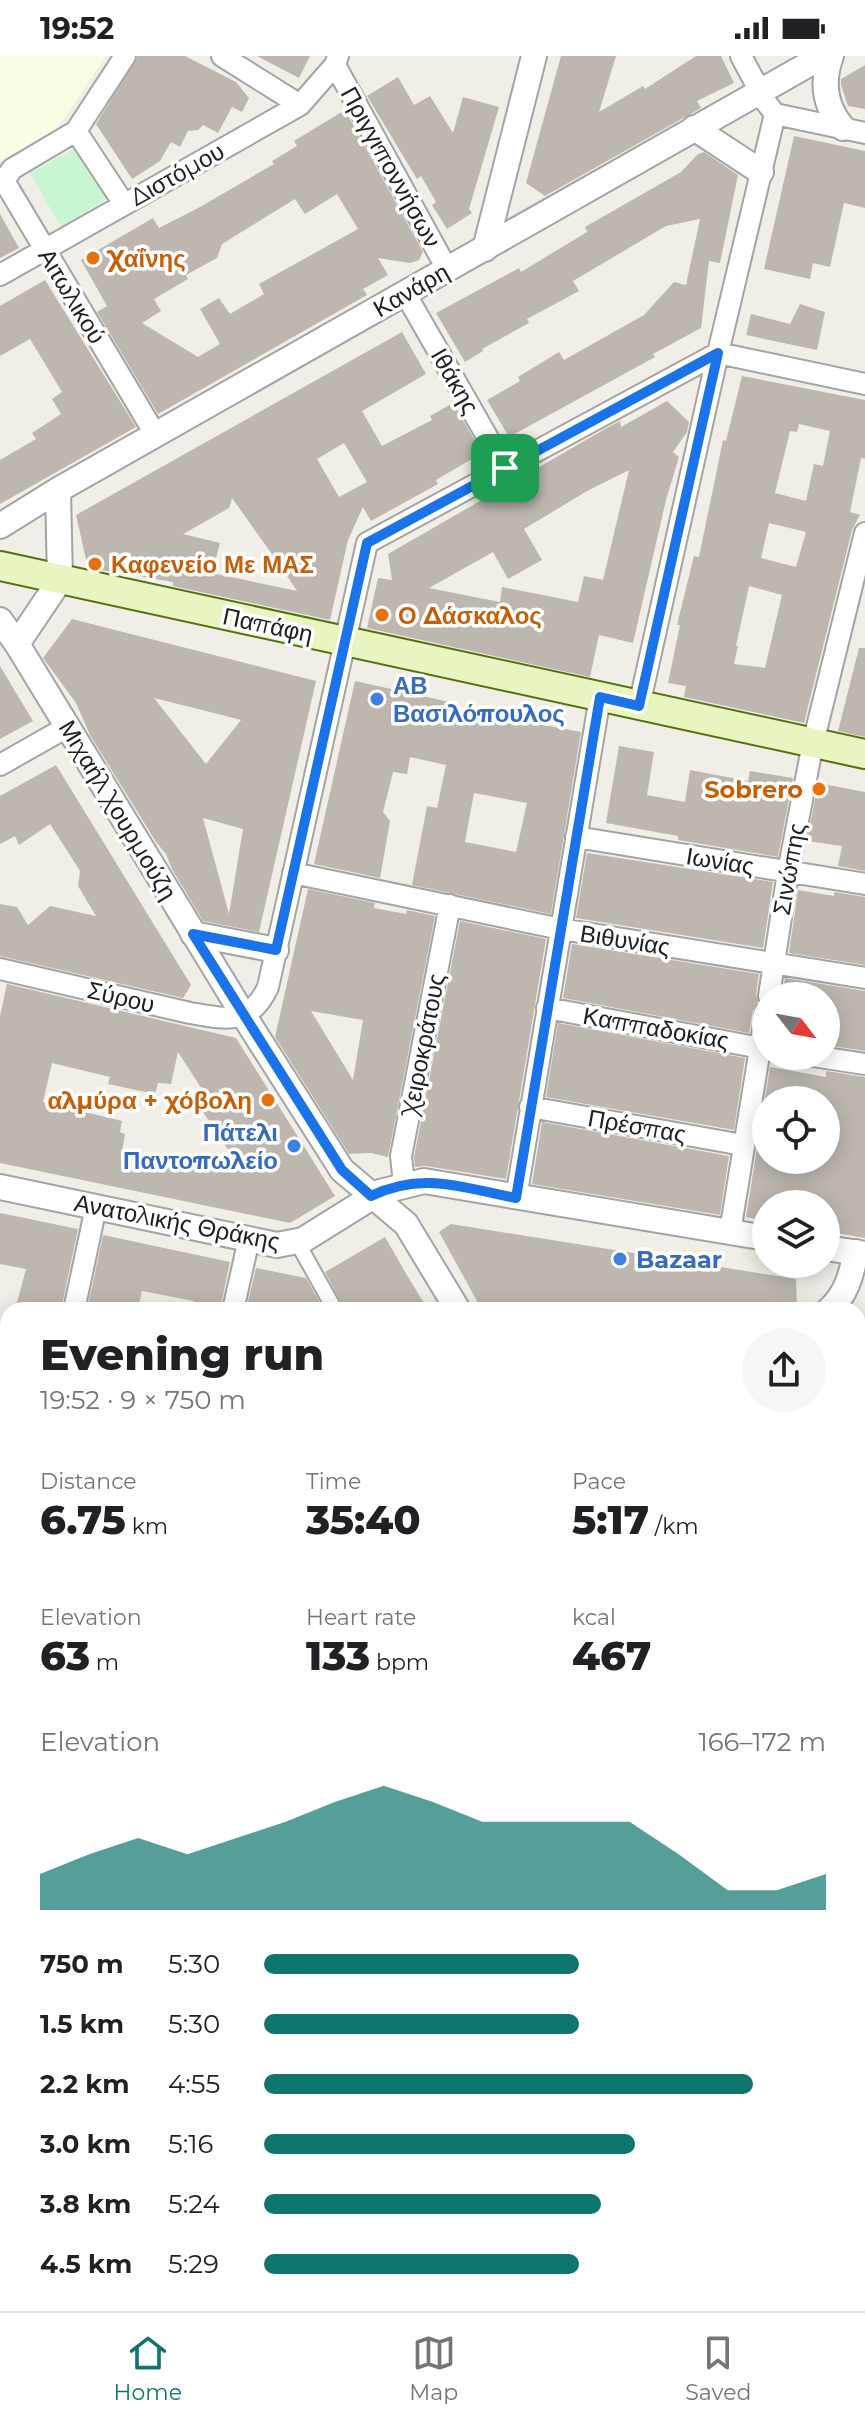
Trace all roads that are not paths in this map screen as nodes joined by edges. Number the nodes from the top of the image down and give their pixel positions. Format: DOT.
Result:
graph roads {
  1 [pos="125,56"];
  2 [pos="222,56"];
  3 [pos="534,56"];
  4 [pos="741,56"];
  5 [pos="823,56"];
  6 [pos="831,56"];
  7 [pos="336,60"];
  8 [pos="760,92"];
  9 [pos="300,105"];
  10 [pos="775,114"];
  11 [pos="694,128"];
  12 [pos="76,131"];
  13 [pos="854,131"];
  14 [pos="761,172"];
  15 [pos="10,175"];
  16 [pos="124,204"];
  17 [pos="485,249"];
  18 [pos="44,250"];
  19 [pos="447,269"];
  20 [pos="0,275"];
  21 [pos="405,293"];
  22 [pos="718,353"];
  23 [pos="865,384"];
  24 [pos="155,434"];
  25 [pos="505,468"];
  26 [pos="58,490"];
  27 [pos="0,526"];
  28 [pos="865,533"];
  29 [pos="0,566"];
  30 [pos="60,580"];
  31 [pos="0,620"];
  32 [pos="345,642"];
  33 [pos="17,644"];
  34 [pos="600,697"];
  35 [pos="639,706"];
  36 [pos="67,727"];
  37 [pos="813,743"];
  38 [pos="865,754"];
  39 [pos="0,765"];
  40 [pos="576,837"];
  41 [pos="788,872"];
  42 [pos="293,873"];
  43 [pos="865,884"];
  44 [pos="450,905"];
  45 [pos="561,929"];
  46 [pos="193,934"];
  47 [pos="276,950"];
  48 [pos="774,965"];
  49 [pos="0,969"];
  50 [pos="865,978"];
  51 [pos="771,982"];
  52 [pos="547,1008"];
  53 [pos="244,1016"];
  54 [pos="752,1046"];
  55 [pos="840,1060"];
  56 [pos="865,1064"];
  57 [pos="758,1070"];
  58 [pos="530,1107"];
  59 [pos="743,1145"];
  60 [pos="404,1184"];
  61 [pos="0,1187"];
  62 [pos="371,1196"];
  63 [pos="516,1198"];
  64 [pos="96,1207"];
  65 [pos="730,1232"];
  66 [pos="752,1236"];
  67 [pos="249,1239"];
  68 [pos="297,1242"];
  69 [pos="840,1250"];
  70 [pos="861,1253"];
  71 [pos="76,1302"];
  72 [pos="235,1302"];
  73 [pos="331,1302"];
  74 [pos="453,1302"];
  75 [pos="836,1302"];
  1 -- 12 [label="street"];
  2 -- 9 [label="street"];
  3 -- 17 [label="street"];
  4 -- 8 [label="street"];
  5 -- 8 [label="street, Κανάρη"];
  6 -- 13 [label="street"];
  7 -- 9 [label="street, Διστόμου"];
  7 -- 19 [label="street, Πριγγιποννήσων"];
  8 -- 10 [label="street"];
  8 -- 11 [label="street, Κανάρη"];
  9 -- 16 [label="street, Διστόμου"];
  10 -- 13 [label="street"];
  10 -- 14 [label="street"];
  11 -- 14 [label="street"];
  11 -- 17 [label="street, Κανάρη"];
  12 -- 15 [label="street"];
  12 -- 16 [label="street"];
  14 -- 22 [label="street"];
  15 -- 18 [label="street, Αιτωλικού"];
  16 -- 18 [label="street, Διστόμου"];
  17 -- 19 [label="street, Κανάρη"];
  18 -- 20 [label="street, Διστόμου"];
  18 -- 24 [label="street, Αιτωλικού"];
  19 -- 21 [label="street, Κανάρη"];
  21 -- 24 [label="street, Κανάρη"];
  21 -- 25 [label="street, Ιθάκης"];
  22 -- 23 [label="street"];
  22 -- 25 [label="street"];
  22 -- 35 [label="street"];
  24 -- 26 [label="street, Κανάρη"];
  25 -- 32 [label="street"];
  26 -- 27 [label="street, Κανάρη"];
  26 -- 30 [label="street"];
  28 -- 37 [label="street, Σινώπης"];
  29 -- 30 [label="main road, Παπάφη"];
  30 -- 32 [label="main road, Παπάφη"];
  30 -- 33 [label="street"];
  31 -- 33 [label="street, Μιχαήλ Χουρμούζη"];
  32 -- 34 [label="main road, Παπάφη"];
  32 -- 42 [label="street"];
  33 -- 36 [label="street, Μιχαήλ Χουρμούζη"];
  34 -- 35 [label="main road, Παπάφη"];
  34 -- 40 [label="street"];
  35 -- 37 [label="main road, Παπάφη"];
  36 -- 39 [label="street"];
  36 -- 46 [label="street, Μιχαήλ Χουρμούζη"];
  37 -- 38 [label="main road, Παπάφη"];
  37 -- 41 [label="street, Σινώπης"];
  40 -- 41 [label="street, Ιωνίας"];
  40 -- 45 [label="street"];
  41 -- 43 [label="street, Ιωνίας"];
  41 -- 48 [label="street, Σινώπης"];
  42 -- 44 [label="street, Βιθυνίας"];
  42 -- 47 [label="street"];
  44 -- 45 [label="street, Βιθυνίας"];
  44 -- 60 [label="street, Χειροκράτους"];
  45 -- 48 [label="street, Βιθυνίας"];
  45 -- 52 [label="street"];
  46 -- 47 [label="street"];
  46 -- 53 [label="street, Μιχαήλ Χουρμούζη"];
  47 -- 53 [label="street"];
  48 -- 50 [label="street, Βιθυνίας"];
  48 -- 51 [label="street, Σινώπης"];
  49 -- 53 [label="street, Σύρου"];
  52 -- 54 [label="street, Καππαδοκίας"];
  52 -- 58 [label="street"];
  53 -- 62 [label="street, Μιχαήλ Χουρμούζη"];
  55 -- 56 [label="street"];
  57 -- 59 [label="street"];
  58 -- 59 [label="street, Πρέσπας"];
  58 -- 63 [label="street"];
  59 -- 65 [label="street"];
  60 -- 62 [label="street, Ανατολικής Θράκης"];
  60 -- 63 [label="street, Ανατολικής Θράκης"];
  61 -- 64 [label="street, Ανατολικής Θράκης"];
  62 -- 68 [label="street, Ανατολικής Θράκης"];
  62 -- 74 [label="street, Μιχαήλ Χουρμούζη"];
  63 -- 65 [label="street, Ανατολικής Θράκης"];
  64 -- 67 [label="street, Ανατολικής Θράκης"];
  64 -- 71 [label="street"];
  65 -- 66 [label="street, Ανατολικής Θράκης"];
  67 -- 68 [label="street, Ανατολικής Θράκης"];
  67 -- 72 [label="street"];
  68 -- 73 [label="street"];
  69 -- 70 [label="street"];
  70 -- 75 [label="street"];
}
